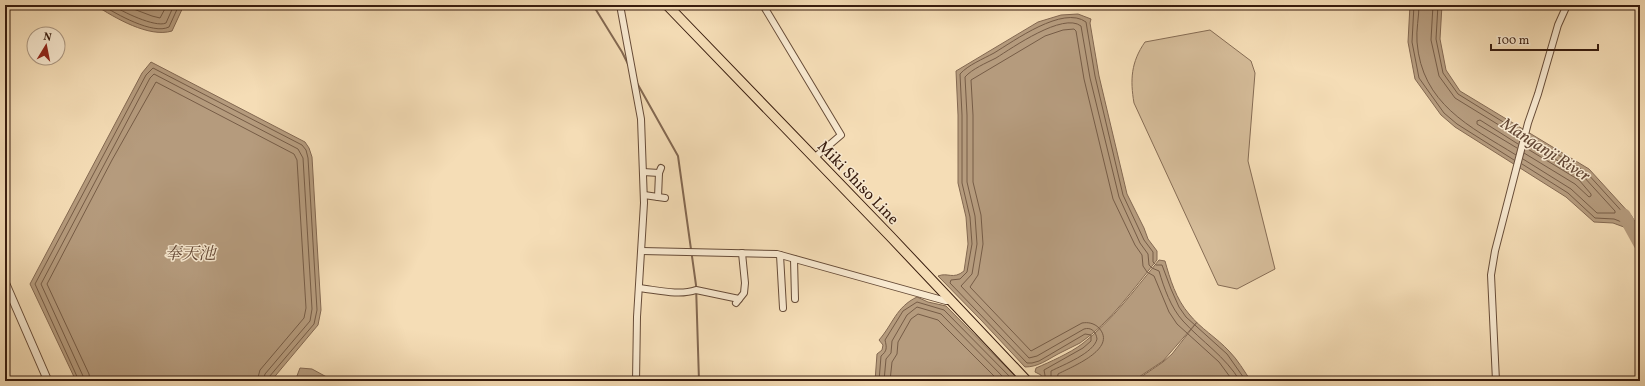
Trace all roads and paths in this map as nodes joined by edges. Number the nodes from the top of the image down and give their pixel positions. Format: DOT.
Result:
graph roads {
  1 [pos="620,5"];
  2 [pos="667,5"];
  3 [pos="763,5"];
  4 [pos="1567,5"];
  5 [pos="814,158"];
  6 [pos="643,172"];
  7 [pos="644,195"];
  8 [pos="642,252"];
  9 [pos="742,253"];
  10 [pos="780,255"];
  11 [pos="794,259"];
  12 [pos="5,282"];
  13 [pos="639,288"];
  14 [pos="796,299"];
  15 [pos="951,301"];
  16 [pos="782,308"];
  17 [pos="48,381"];
  18 [pos="636,381"];
  19 [pos="1027,381"];
  20 [pos="1496,381"];
  1 -- 6 [label="street"];
  2 -- 5 [label="main road, Miki Shiso Line"];
  3 -- 5 [label="street"];
  4 -- 20 [label="street"];
  5 -- 15 [label="main road, Miki Shiso Line"];
  6 -- 7 [label="street"];
  6 -- 7 [label="street"];
  7 -- 8 [label="street"];
  8 -- 9 [label="street"];
  8 -- 13 [label="street"];
  9 -- 10 [label="street"];
  9 -- 13 [label="street"];
  10 -- 11 [label="street"];
  10 -- 16 [label="street"];
  11 -- 14 [label="street"];
  11 -- 15 [label="street"];
  12 -- 17 [label="street"];
  13 -- 18 [label="street"];
  15 -- 19 [label="main road, Miki Shiso Line"];
}
